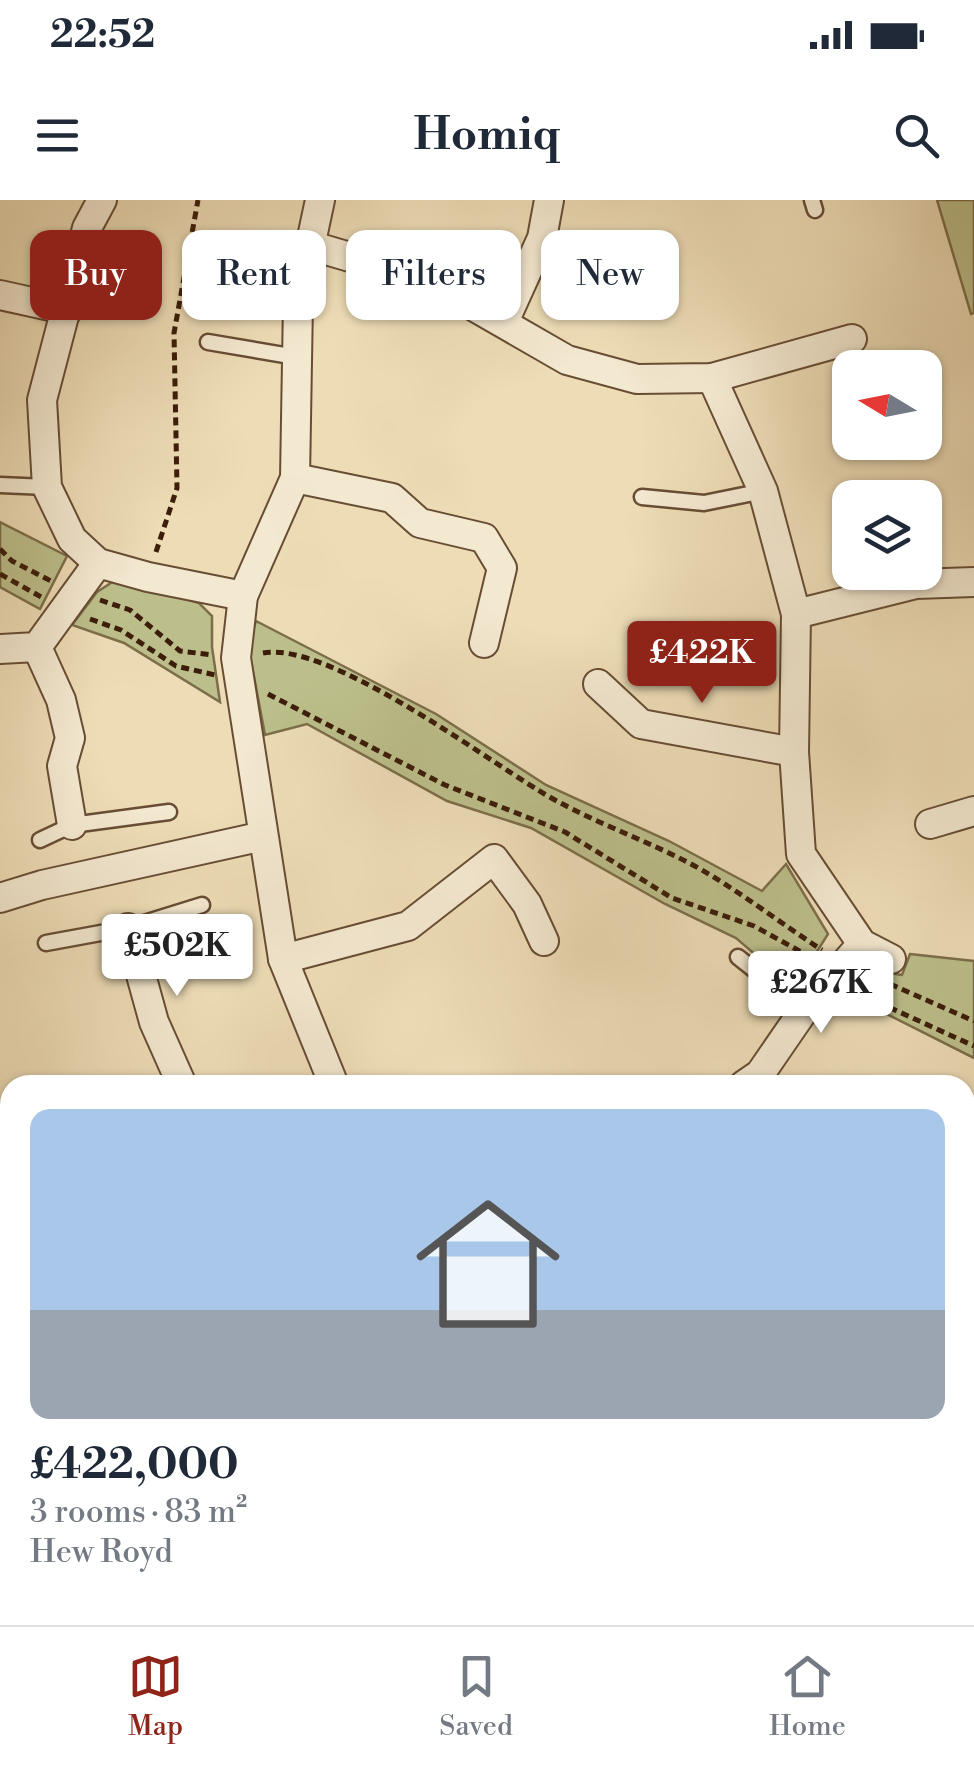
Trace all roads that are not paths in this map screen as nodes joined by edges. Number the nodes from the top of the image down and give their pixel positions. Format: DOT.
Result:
graph roads {
  1 [pos="102,200"];
  2 [pos="320,200"];
  3 [pos="549,200"];
  4 [pos="87,230"];
  5 [pos="313,230"];
  6 [pos="326,250"];
  7 [pos="0,295"];
  8 [pos="30,302"];
  9 [pos="65,320"];
  10 [pos="297,320"];
  11 [pos="504,322"];
  12 [pos="852,339"];
  13 [pos="208,342"];
  14 [pos="296,357"];
  15 [pos="712,378"];
  16 [pos="296,478"];
  17 [pos="0,485"];
  18 [pos="47,487"];
  19 [pos="763,491"];
  20 [pos="642,497"];
  21 [pos="98,563"];
  22 [pos="974,582"];
  23 [pos="243,596"];
  24 [pos="796,614"];
  25 [pos="484,643"];
  26 [pos="36,647"];
  27 [pos="0,649"];
  28 [pos="598,684"];
  29 [pos="794,752"];
  30 [pos="974,811"];
  31 [pos="170,812"];
  32 [pos="930,824"];
  33 [pos="72,825"];
  34 [pos="263,836"];
  35 [pos="40,840"];
  36 [pos="0,898"];
  37 [pos="202,904"];
  38 [pos="128,928"];
  39 [pos="544,941"];
  40 [pos="46,943"];
  41 [pos="283,958"];
  42 [pos="738,958"];
  43 [pos="891,958"];
  44 [pos="847,960"];
  45 [pos="804,1010"];
  46 [pos="178,1075"];
  47 [pos="324,1075"];
  48 [pos="761,1075"];
  1 -- 4 [label="street"];
  2 -- 5 [label="street"];
  3 -- 11 [label="street"];
  6 -- 11 [label="street"];
  7 -- 8 [label="street"];
  9 -- 18 [label="street"];
  10 -- 14 [label="street"];
  11 -- 15 [label="street"];
  12 -- 15 [label="street"];
  13 -- 14 [label="lane"];
  14 -- 16 [label="street"];
  15 -- 19 [label="street"];
  16 -- 23 [label="street"];
  16 -- 25 [label="street"];
  17 -- 18 [label="lane"];
  18 -- 21 [label="street"];
  19 -- 20 [label="lane"];
  19 -- 24 [label="street"];
  21 -- 23 [label="street"];
  21 -- 26 [label="street"];
  22 -- 24 [label="street"];
  23 -- 34 [label="street"];
  24 -- 29 [label="street"];
  26 -- 27 [label="street"];
  26 -- 33 [label="street"];
  28 -- 29 [label="street"];
  29 -- 44 [label="street"];
  30 -- 32 [label="street"];
  31 -- 33 [label="lane"];
  33 -- 35 [label="lane"];
  34 -- 36 [label="street"];
  34 -- 41 [label="street"];
  37 -- 38 [label="lane"];
  38 -- 40 [label="lane"];
  38 -- 46 [label="street"];
  39 -- 41 [label="street"];
  41 -- 47 [label="street"];
  42 -- 45 [label="lane"];
  43 -- 44 [label="street"];
  44 -- 45 [label="street"];
  45 -- 48 [label="street"];
}
